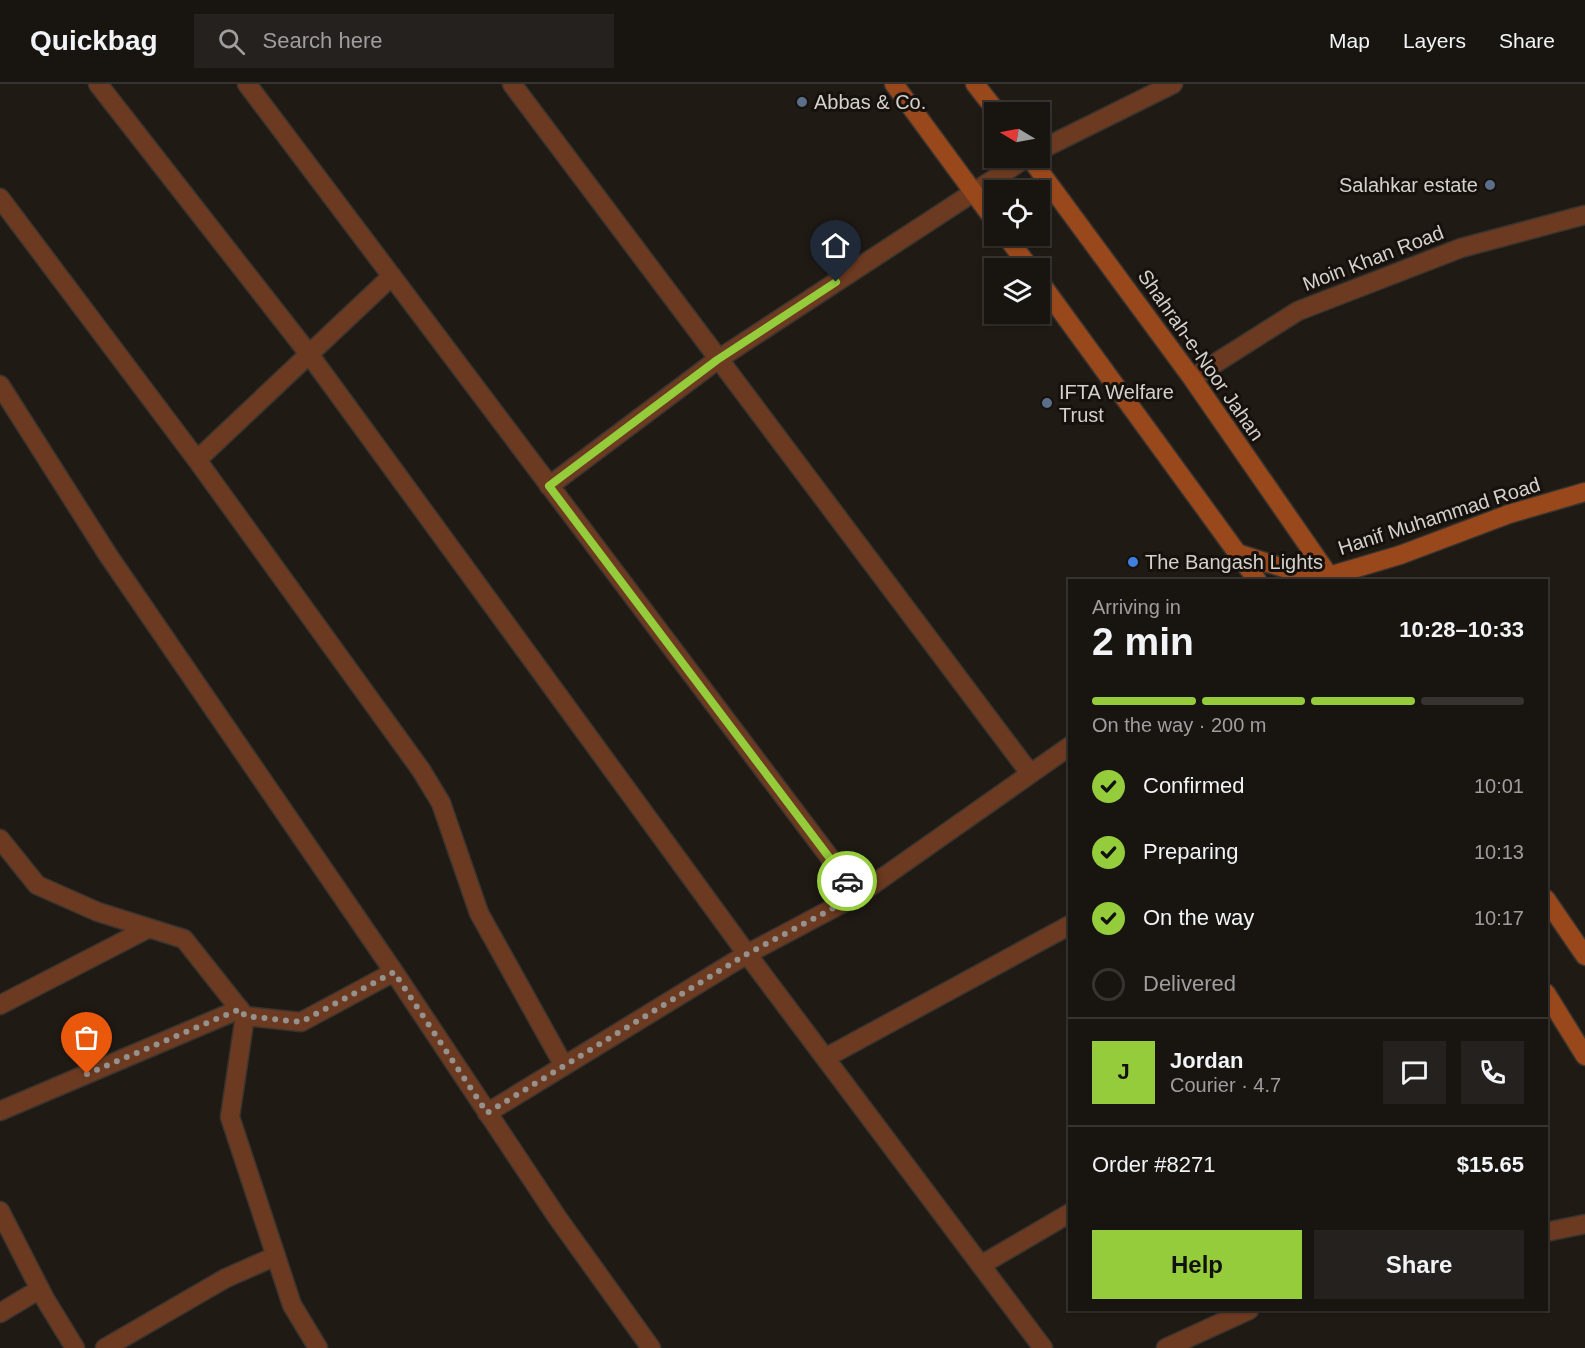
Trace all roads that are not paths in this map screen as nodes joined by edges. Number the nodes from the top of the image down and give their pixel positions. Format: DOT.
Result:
graph roads {
  1 [pos="98,84"];
  2 [pos="248,84"];
  3 [pos="512,84"];
  4 [pos="894,84"];
  5 [pos="975,84"];
  6 [pos="1173,84"];
  7 [pos="989,102"];
  8 [pos="1050,145"];
  9 [pos="1012,168"];
  10 [pos="1035,168"];
  11 [pos="974,192"];
  12 [pos="0,198"];
  13 [pos="984,206"];
  14 [pos="1585,215"];
  15 [pos="392,276"];
  16 [pos="1050,296"];
  17 [pos="309,354"];
  18 [pos="717,360"];
  19 [pos="1192,378"];
  20 [pos="0,385"];
  21 [pos="197,460"];
  22 [pos="549,486"];
  23 [pos="1585,492"];
  24 [pos="1237,553"];
  25 [pos="1330,578"];
  26 [pos="1256,579"];
  27 [pos="1068,747"];
  28 [pos="1029,772"];
  29 [pos="1,840"];
  30 [pos="858,895"];
  31 [pos="1548,902"];
  32 [pos="1068,926"];
  33 [pos="149,928"];
  34 [pos="747,954"];
  35 [pos="1585,956"];
  36 [pos="394,972"];
  37 [pos="1548,996"];
  38 [pos="0,1005"];
  39 [pos="243,1013"];
  40 [pos="1585,1056"];
  41 [pos="825,1058"];
  42 [pos="564,1066"];
  43 [pos="0,1111"];
  44 [pos="487,1113"];
  45 [pos="1,1214"];
  46 [pos="1068,1214"];
  47 [pos="1585,1224"];
  48 [pos="1548,1232"];
  49 [pos="276,1257"];
  50 [pos="981,1265"];
  51 [pos="40,1289"];
  52 [pos="1247,1311"];
  53 [pos="0,1313"];
  54 [pos="75,1348"];
  55 [pos="105,1348"];
  56 [pos="318,1348"];
  57 [pos="651,1348"];
  58 [pos="1043,1348"];
  59 [pos="1166,1348"];
  1 -- 17 [label="street"];
  2 -- 15 [label="street"];
  3 -- 18 [label="street"];
  4 -- 11 [label="main road"];
  5 -- 7 [label="main road"];
  6 -- 8 [label="street"];
  9 -- 11 [label="street"];
  10 -- 19 [label="main road, Shahrah-e-Noor Jahan"];
  11 -- 13 [label="main road"];
  11 -- 18 [label="street"];
  12 -- 21 [label="street"];
  14 -- 19 [label="street, Moin Khan Road"];
  15 -- 17 [label="street"];
  15 -- 22 [label="street"];
  16 -- 24 [label="main road"];
  17 -- 21 [label="street"];
  17 -- 34 [label="street"];
  18 -- 22 [label="street"];
  18 -- 28 [label="street"];
  19 -- 25 [label="main road, Shahrah-e-Noor Jahan"];
  20 -- 36 [label="street"];
  21 -- 42 [label="street"];
  22 -- 30 [label="street"];
  23 -- 25 [label="main road, Hanif Muhammad Road"];
  24 -- 25 [label="main road, Hanif Muhammad Road"];
  24 -- 26 [label="main road"];
  27 -- 28 [label="street"];
  28 -- 30 [label="street"];
  29 -- 33 [label="street"];
  30 -- 34 [label="street"];
  31 -- 35 [label="main road"];
  32 -- 41 [label="street"];
  33 -- 38 [label="street"];
  33 -- 39 [label="street"];
  34 -- 41 [label="street"];
  34 -- 42 [label="street"];
  36 -- 39 [label="street"];
  36 -- 44 [label="street"];
  37 -- 40 [label="main road"];
  39 -- 43 [label="street"];
  39 -- 49 [label="street"];
  41 -- 50 [label="street"];
  42 -- 44 [label="street"];
  44 -- 57 [label="street"];
  45 -- 51 [label="street"];
  46 -- 50 [label="street"];
  47 -- 48 [label="street"];
  49 -- 55 [label="street"];
  49 -- 56 [label="street"];
  50 -- 58 [label="street"];
  51 -- 53 [label="street"];
  51 -- 54 [label="street"];
  52 -- 59 [label="street"];
}
